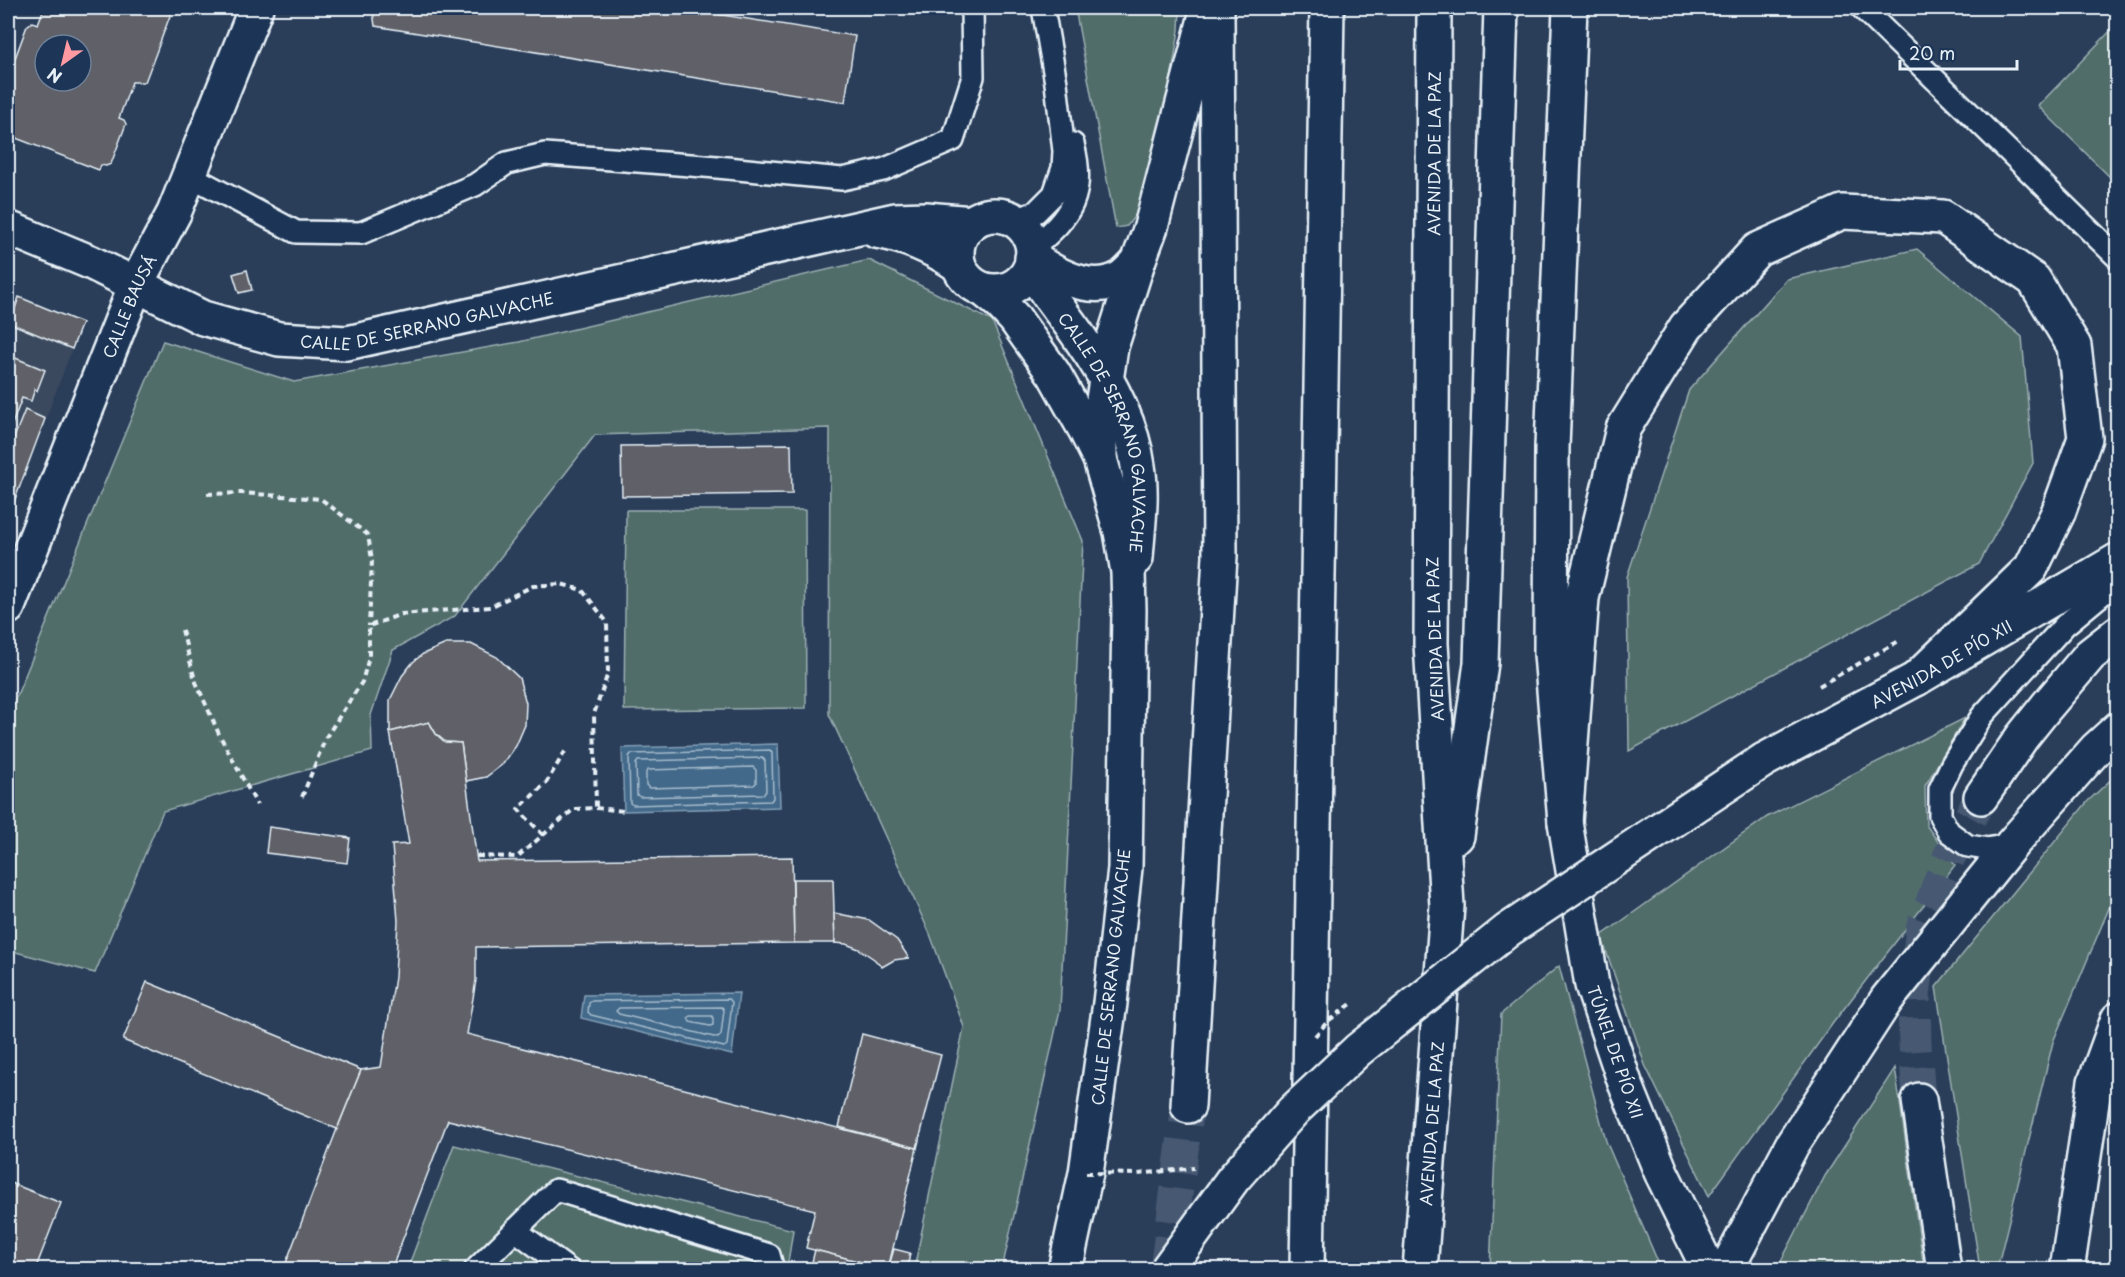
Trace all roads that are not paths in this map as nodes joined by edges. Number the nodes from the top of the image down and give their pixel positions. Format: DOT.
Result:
graph roads {
  1 [pos="256,8"];
  2 [pos="972,8"];
  3 [pos="1043,8"];
  4 [pos="1208,8"];
  5 [pos="1217,8"];
  6 [pos="1327,8"];
  7 [pos="1434,8"];
  8 [pos="1501,8"];
  9 [pos="1569,8"];
  10 [pos="1862,8"];
  11 [pos="1056,83"];
  12 [pos="189,175"];
  13 [pos="1015,221"];
  14 [pos="972,223"];
  15 [pos="8,228"];
  16 [pos="860,229"];
  17 [pos="1032,257"];
  18 [pos="2118,258"];
  19 [pos="1138,261"];
  20 [pos="958,265"];
  21 [pos="136,284"];
  22 [pos="984,290"];
  23 [pos="1105,379"];
  24 [pos="1100,459"];
  25 [pos="2118,560"];
  26 [pos="2118,581"];
  27 [pos="8,607"];
  28 [pos="1129,610"];
  29 [pos="2118,633"];
  30 [pos="1916,679"];
  31 [pos="2118,729"];
  32 [pos="1981,798"];
  33 [pos="1566,822"];
  34 [pos="2012,844"];
  35 [pos="1447,906"];
  36 [pos="2118,1018"];
  37 [pos="1919,1100"];
  38 [pos="1188,1106"];
  39 [pos="515,1230"];
  40 [pos="475,1269"];
  41 [pos="569,1269"];
  42 [pos="773,1269"];
  43 [pos="1065,1269"];
  44 [pos="1167,1269"];
  45 [pos="1307,1269"];
  46 [pos="1420,1269"];
  47 [pos="1709,1269"];
  48 [pos="1726,1269"];
  49 [pos="1944,1269"];
  50 [pos="2067,1269"];
  1 -- 12 [label="main road, CALLE BAUSÁ"];
  2 -- 12 [label="lane"];
  3 -- 11 [label="lane"];
  4 -- 19 [label="main road"];
  5 -- 38 [label="main road"];
  6 -- 45 [label="main road"];
  7 -- 35 [label="main road, AVENIDA DE LA PAZ"];
  8 -- 35 [label="main road"];
  9 -- 33 [label="main road"];
  10 -- 18 [label="lane"];
  11 -- 13 [label="lane"];
  11 -- 17 [label="lane"];
  12 -- 21 [label="main road, CALLE BAUSÁ"];
  13 -- 14 [label="main road"];
  13 -- 17 [label="main road"];
  14 -- 16 [label="main road, CALLE DE SERRANO GALVACHE"];
  14 -- 20 [label="main road"];
  15 -- 21 [label="main road, CALLE DE SERRANO GALVACHE"];
  16 -- 20 [label="main road, CALLE DE SERRANO GALVACHE"];
  16 -- 21 [label="main road, CALLE DE SERRANO GALVACHE"];
  17 -- 19 [label="main road"];
  17 -- 22 [label="main road"];
  17 -- 23 [label="main road, CALLE DE SERRANO GALVACHE"];
  19 -- 23 [label="main road"];
  20 -- 22 [label="main road"];
  21 -- 27 [label="main road, CALLE BAUSÁ"];
  22 -- 24 [label="main road, CALLE DE SERRANO GALVACHE"];
  23 -- 24 [label="main road"];
  23 -- 28 [label="main road, CALLE DE SERRANO GALVACHE"];
  24 -- 28 [label="main road, CALLE DE SERRANO GALVACHE"];
  25 -- 30 [label="main road, AVENIDA DE PÍO XII"];
  26 -- 34 [label="lane"];
  28 -- 43 [label="main road, CALLE DE SERRANO GALVACHE"];
  29 -- 32 [label="main road"];
  30 -- 33 [label="main road"];
  30 -- 44 [label="main road, AVENIDA DE PÍO XII, bridge"];
  31 -- 34 [label="main road"];
  33 -- 47 [label="main road, TÚNEL DE PÍO XII"];
  34 -- 48 [label="main road"];
  35 -- 46 [label="main road, AVENIDA DE LA PAZ"];
  36 -- 50 [label="main road"];
  37 -- 49 [label="main road"];
  39 -- 40 [label="lane"];
  39 -- 41 [label="lane"];
  39 -- 42 [label="lane"];
}
